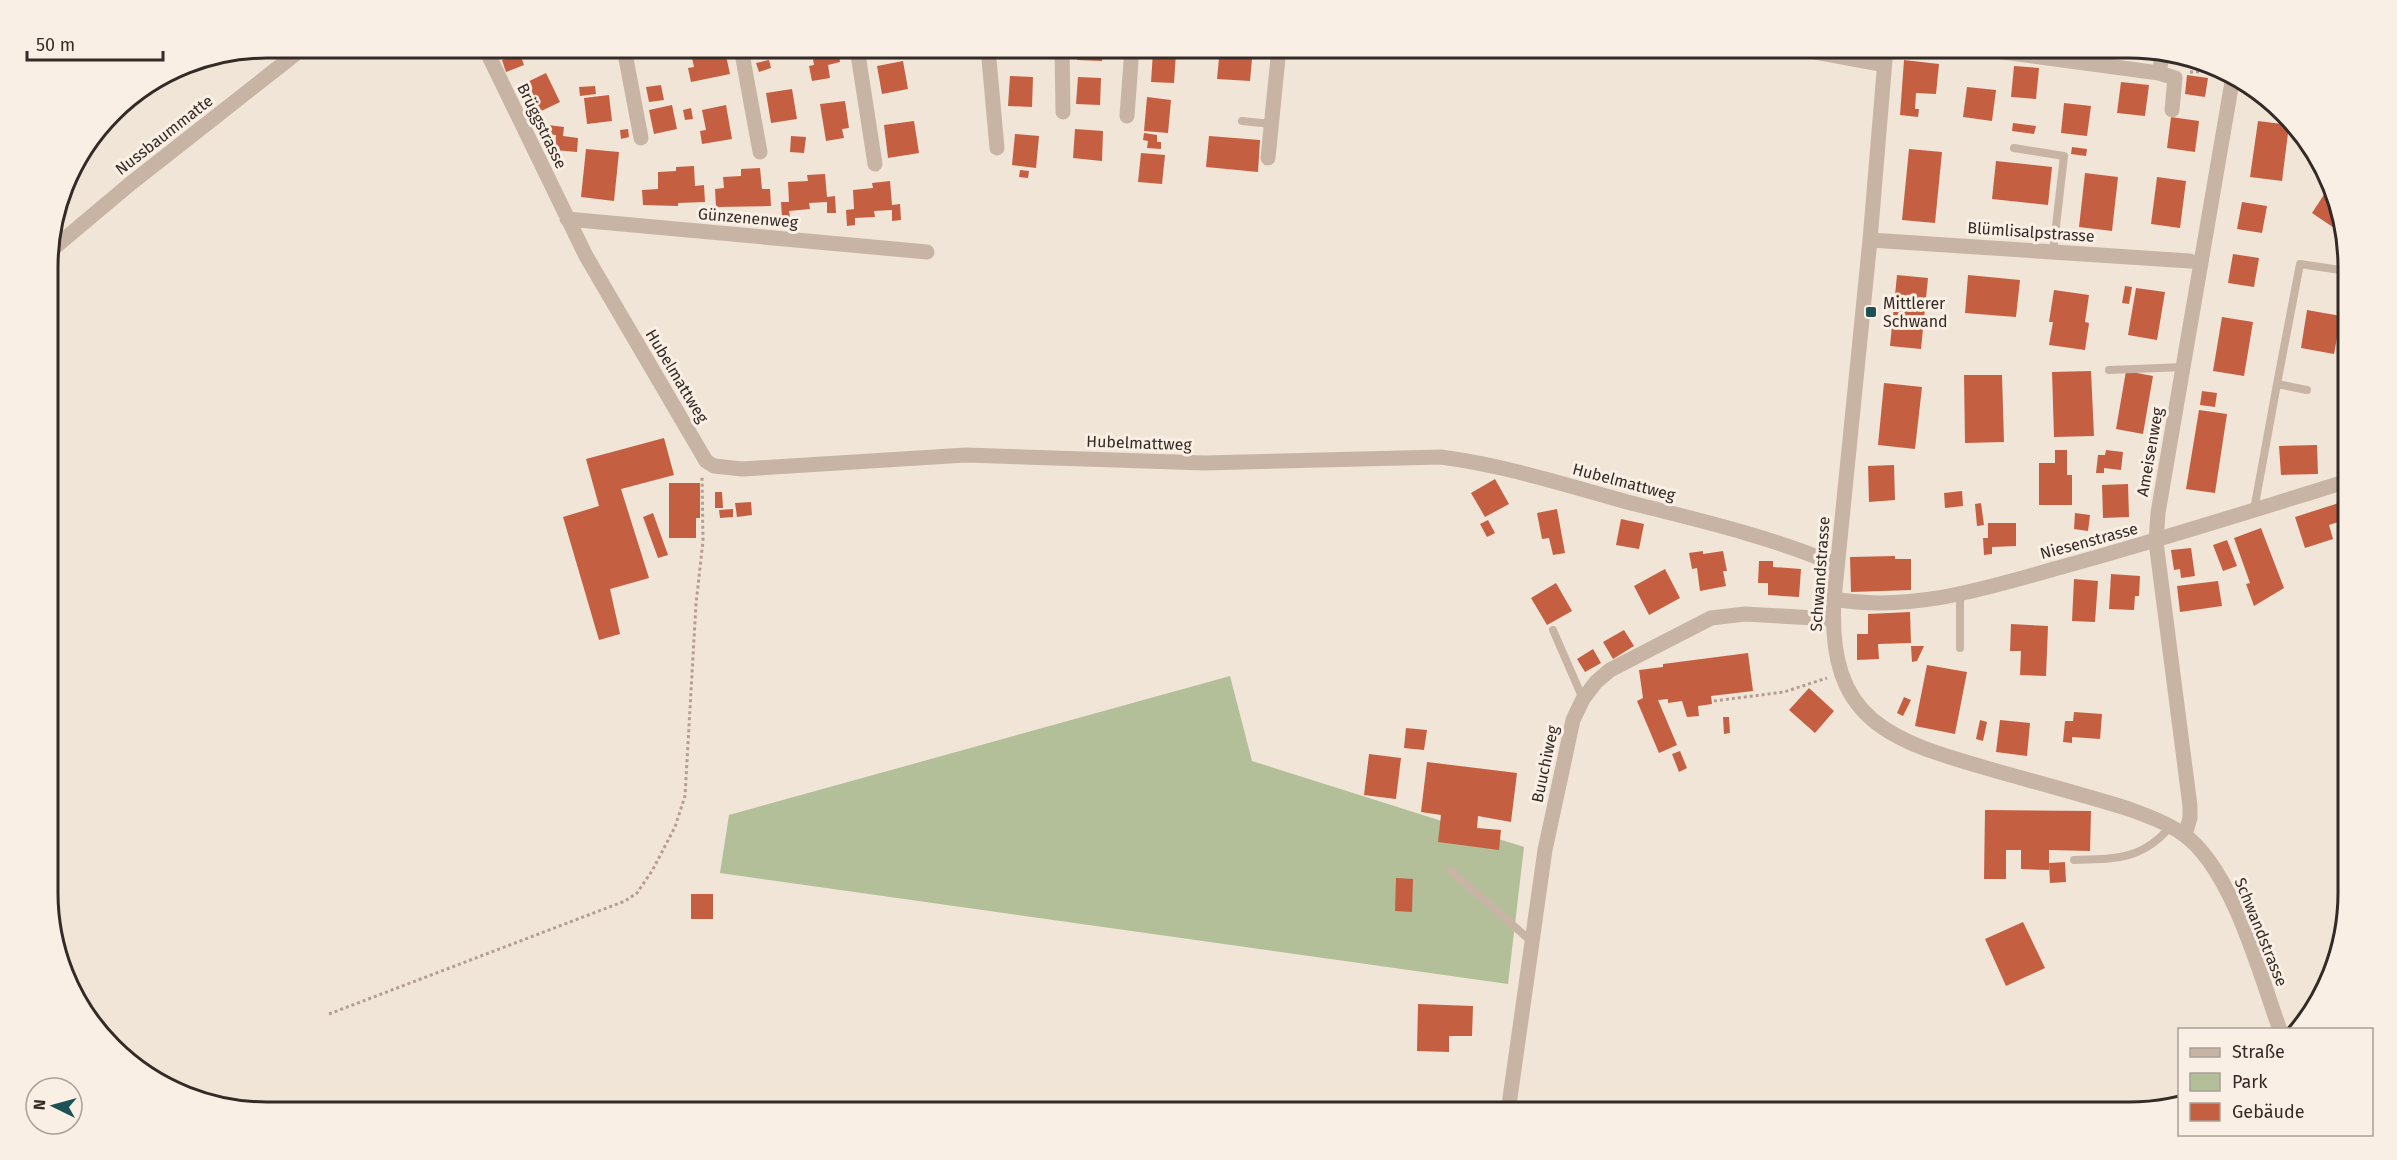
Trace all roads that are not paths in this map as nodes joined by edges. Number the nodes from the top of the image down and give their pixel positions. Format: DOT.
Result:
graph roads {
  1 [pos="1278,58"];
  2 [pos="1847,58"];
  3 [pos="1885,58"];
  4 [pos="2048,58"];
  5 [pos="289,59"];
  6 [pos="489,59"];
  7 [pos="626,59"];
  8 [pos="743,59"];
  9 [pos="859,59"];
  10 [pos="989,59"];
  11 [pos="1062,59"];
  12 [pos="1131,59"];
  13 [pos="2161,62"];
  14 [pos="1884,65"];
  15 [pos="2159,73"];
  16 [pos="2232,85"];
  17 [pos="2172,110"];
  18 [pos="1063,112"];
  19 [pos="1127,116"];
  20 [pos="1242,121"];
  21 [pos="1272,124"];
  22 [pos="641,138"];
  23 [pos="997,148"];
  24 [pos="2014,148"];
  25 [pos="760,152"];
  26 [pos="1268,158"];
  27 [pos="875,164"];
  28 [pos="567,219"];
  29 [pos="1870,240"];
  30 [pos="61,242"];
  31 [pos="927,252"];
  32 [pos="2053,252"];
  33 [pos="2190,261"];
  34 [pos="2338,270"];
  35 [pos="2184,367"];
  36 [pos="2109,370"];
  37 [pos="2277,384"];
  38 [pos="2307,390"];
  39 [pos="2338,484"];
  40 [pos="2254,510"];
  41 [pos="2156,542"];
  42 [pos="1837,565"];
  43 [pos="1960,595"];
  44 [pos="1834,599"];
  45 [pos="1833,619"];
  46 [pos="1553,630"];
  47 [pos="1960,648"];
  48 [pos="1583,699"];
  49 [pos="2170,827"];
  50 [pos="2185,835"];
  51 [pos="2074,860"];
  52 [pos="1450,870"];
  53 [pos="1531,941"];
  54 [pos="2280,1028"];
  55 [pos="1509,1101"];
  1 -- 21 [label="street"];
  2 -- 14 [label="street"];
  3 -- 14 [label="street, Schwandstrasse"];
  4 -- 15 [label="street"];
  5 -- 30 [label="street, Nussbaummatte"];
  6 -- 28 [label="street, Brüggstrasse"];
  7 -- 22 [label="street"];
  8 -- 25 [label="street"];
  9 -- 27 [label="street"];
  10 -- 23 [label="street"];
  11 -- 18 [label="street"];
  12 -- 19 [label="street"];
  13 -- 15 [label="street"];
  14 -- 29 [label="street, Schwandstrasse"];
  15 -- 17 [label="street"];
  16 -- 35 [label="street, Ameisenweg"];
  20 -- 21 [label="lane"];
  21 -- 26 [label="street"];
  24 -- 32 [label="lane"];
  28 -- 31 [label="street, Günzenenweg"];
  28 -- 42 [label="street, Hubelmattweg"];
  29 -- 32 [label="street, Blümlisalpstrasse"];
  29 -- 42 [label="street, Schwandstrasse"];
  32 -- 33 [label="street, Blümlisalpstrasse"];
  34 -- 37 [label="lane"];
  35 -- 36 [label="lane"];
  35 -- 41 [label="street, Ameisenweg"];
  37 -- 38 [label="lane"];
  37 -- 40 [label="lane"];
  39 -- 40 [label="street, Niesenstrasse"];
  40 -- 41 [label="street, Niesenstrasse"];
  41 -- 43 [label="street, Niesenstrasse"];
  41 -- 50 [label="street, Ameisenweg"];
  42 -- 44 [label="street, Schwandstrasse"];
  43 -- 44 [label="street, Niesenstrasse"];
  43 -- 47 [label="lane"];
  44 -- 45 [label="street, Schwandstrasse"];
  45 -- 48 [label="street, Buuchiweg"];
  45 -- 49 [label="street, Schwandstrasse"];
  46 -- 48 [label="lane"];
  48 -- 53 [label="street, Buuchiweg"];
  49 -- 50 [label="street, Schwandstrasse"];
  49 -- 51 [label="lane"];
  50 -- 54 [label="street, Schwandstrasse"];
  52 -- 53 [label="lane"];
  53 -- 55 [label="street, Buuchiweg"];
}
